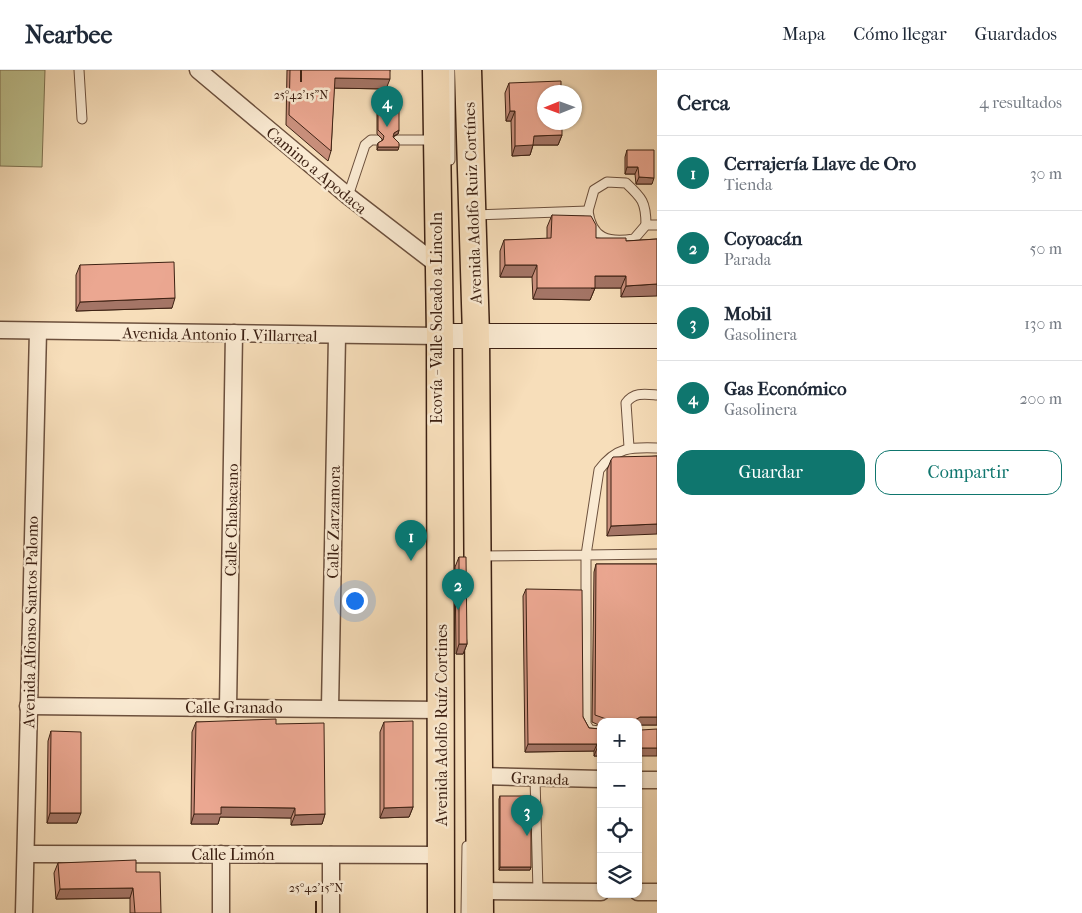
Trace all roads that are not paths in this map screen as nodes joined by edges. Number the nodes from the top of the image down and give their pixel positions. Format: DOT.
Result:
graph roads {
  1 [pos="79,70"];
  2 [pos="198,70"];
  3 [pos="436,70"];
  4 [pos="450,70"];
  5 [pos="467,70"];
  6 [pos="82,119"];
  7 [pos="377,140"];
  8 [pos="398,140"];
  9 [pos="437,140"];
  10 [pos="450,172"];
  11 [pos="348,196"];
  12 [pos="588,211"];
  13 [pos="471,215"];
  14 [pos="646,225"];
  15 [pos="657,225"];
  16 [pos="439,266"];
  17 [pos="0,330"];
  18 [pos="38,331"];
  19 [pos="234,333"];
  20 [pos="337,336"];
  21 [pos="456,336"];
  22 [pos="657,336"];
  23 [pos="466,374"];
  24 [pos="657,395"];
  25 [pos="629,447"];
  26 [pos="657,448"];
  27 [pos="450,529"];
  28 [pos="657,554"];
  29 [pos="586,555"];
  30 [pos="479,556"];
  31 [pos="450,567"];
  32 [pos="28,706"];
  33 [pos="228,708"];
  34 [pos="330,708"];
  35 [pos="441,710"];
  36 [pos="597,731"];
  37 [pos="480,776"];
  38 [pos="535,778"];
  39 [pos="597,779"];
  40 [pos="642,780"];
  41 [pos="657,780"];
  42 [pos="466,835"];
  43 [pos="26,854"];
  44 [pos="221,854"];
  45 [pos="331,855"];
  46 [pos="441,855"];
  47 [pos="538,891"];
  48 [pos="597,892"];
  49 [pos="642,892"];
  50 [pos="657,892"];
  51 [pos="480,902"];
  52 [pos="24,913"];
  53 [pos="221,913"];
  54 [pos="331,913"];
  55 [pos="441,913"];
  56 [pos="466,913"];
  1 -- 6 [label="lane"];
  2 -- 11 [label="street, Camino a Apodaca"];
  3 -- 9 [label="main road, Avenida Adolfo Ruiz Cortínes"];
  4 -- 10 [label="lane"];
  5 -- 13 [label="main road, Avenida Adolfo Ruiz Cortínes"];
  5 -- 21 [label="lane"];
  7 -- 11 [label="lane"];
  8 -- 9 [label="lane"];
  9 -- 16 [label="main road, Avenida Adolfo Ruiz Cortínes"];
  11 -- 16 [label="street, Camino a Apodaca"];
  12 -- 13 [label="lane"];
  12 -- 14 [label="lane"];
  12 -- 14 [label="lane"];
  13 -- 21 [label="main road, Avenida Adolfo Ruiz Cortínes"];
  14 -- 15 [label="lane"];
  16 -- 21 [label="main road, Avenida Adolfo Ruíz Cortines"];
  17 -- 18 [label="street, Avenida Antonio I. Villarreal"];
  18 -- 19 [label="street, Avenida Antonio I. Villarreal"];
  18 -- 32 [label="street, Avenida Alfonso Santos Palomo"];
  19 -- 20 [label="street, Avenida Antonio I. Villarreal"];
  19 -- 33 [label="street, Calle Chabacano"];
  20 -- 21 [label="street, Avenida Antonio I. Villarreal"];
  20 -- 34 [label="street, Calle Zarzamora"];
  21 -- 22 [label="street, Avenida Antonio I. Villarreal"];
  21 -- 23 [label="lane"];
  21 -- 30 [label="main road, Avenida Adolfo Ruíz Cortines"];
  21 -- 35 [label="main road, Avenida Adolfo Ruíz Cortines"];
  24 -- 25 [label="lane"];
  25 -- 26 [label="lane"];
  25 -- 29 [label="lane"];
  27 -- 31 [label="lane"];
  28 -- 29 [label="lane"];
  29 -- 30 [label="lane"];
  29 -- 36 [label="lane"];
  30 -- 37 [label="main road, Avenida Adolfo Ruíz Cortines"];
  32 -- 33 [label="street, Calle Granado"];
  32 -- 43 [label="street, Avenida Alfonso Santos Palomo"];
  33 -- 34 [label="street, Calle Granado"];
  34 -- 35 [label="street, Calle Granado"];
  35 -- 46 [label="main road, Avenida Adolfo Ruíz Cortines"];
  37 -- 38 [label="street, Granada"];
  37 -- 51 [label="main road, Avenida Adolfo Ruíz Cortines"];
  38 -- 39 [label="street, Granada"];
  38 -- 47 [label="lane"];
  40 -- 41 [label="street"];
  42 -- 56 [label="lane"];
  43 -- 44 [label="street, Calle Limón"];
  43 -- 52 [label="street, Avenida Alfonso Santos Palomo"];
  44 -- 45 [label="street, Calle Limón"];
  44 -- 53 [label="street"];
  45 -- 46 [label="street, Calle Limón"];
  45 -- 54 [label="street"];
  46 -- 55 [label="main road, Avenida Adolfo Ruíz Cortines"];
  47 -- 48 [label="street"];
  47 -- 51 [label="street"];
  49 -- 50 [label="street"];
}
